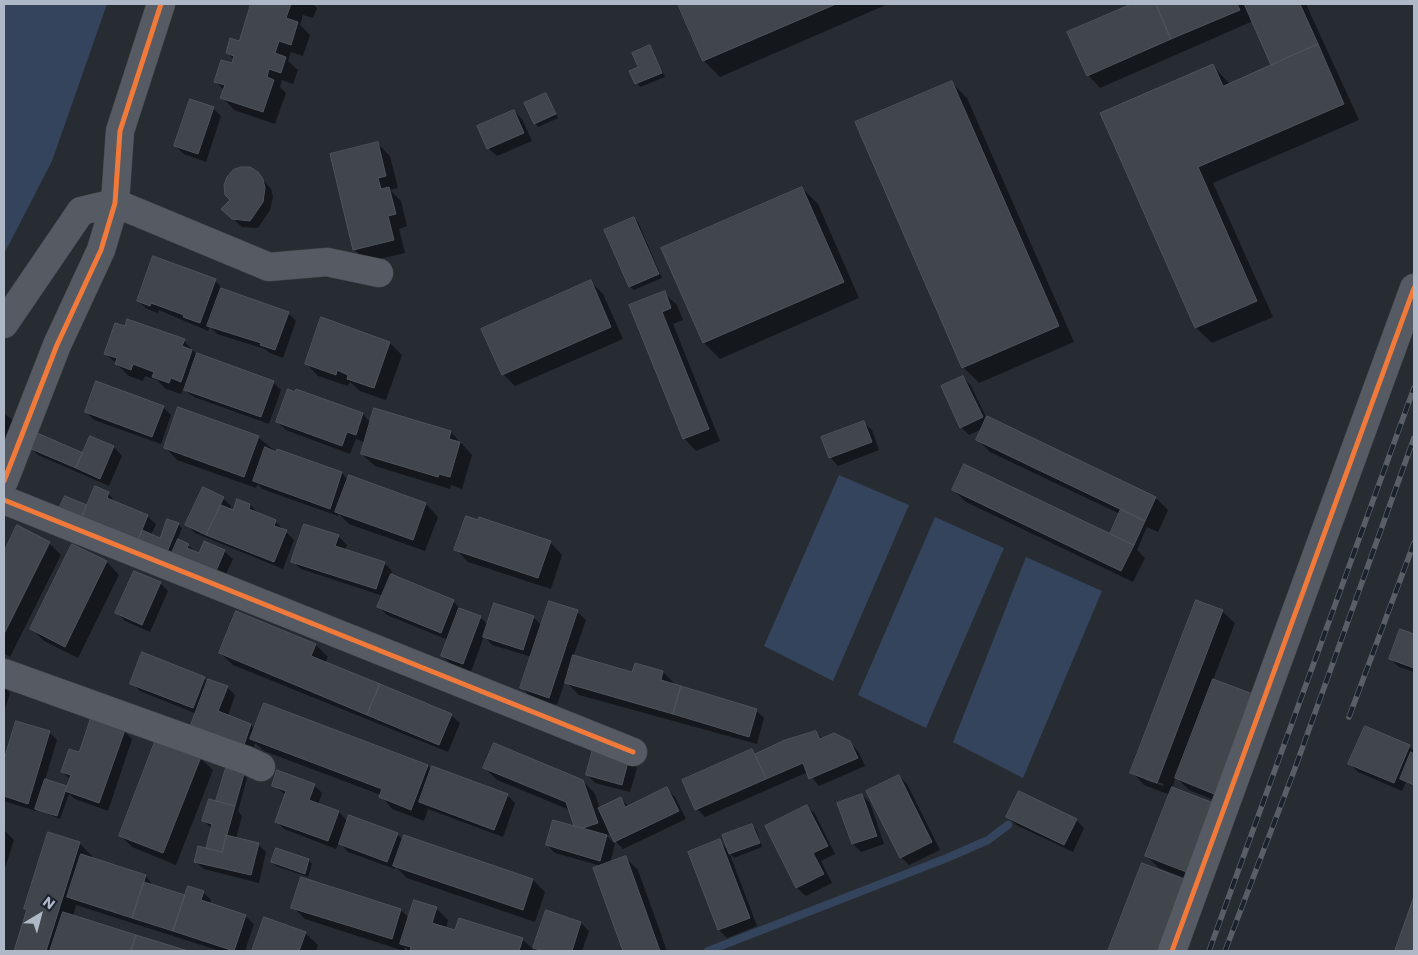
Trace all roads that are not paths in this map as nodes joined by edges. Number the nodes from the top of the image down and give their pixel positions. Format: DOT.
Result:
graph roads {
  1 [pos="161,4"];
  2 [pos="115,204"];
  3 [pos="379,273"];
  4 [pos="1414,288"];
  5 [pos="4,324"];
  6 [pos="4,480"];
  7 [pos="4,500"];
  8 [pos="4,673"];
  9 [pos="633,752"];
  10 [pos="261,767"];
  11 [pos="1172,951"];
  1 -- 2 [label="street"];
  2 -- 3 [label="street"];
  2 -- 5 [label="street"];
  2 -- 6 [label="street"];
  4 -- 11 [label="street"];
  7 -- 9 [label="street"];
  8 -- 10 [label="street"];
}
